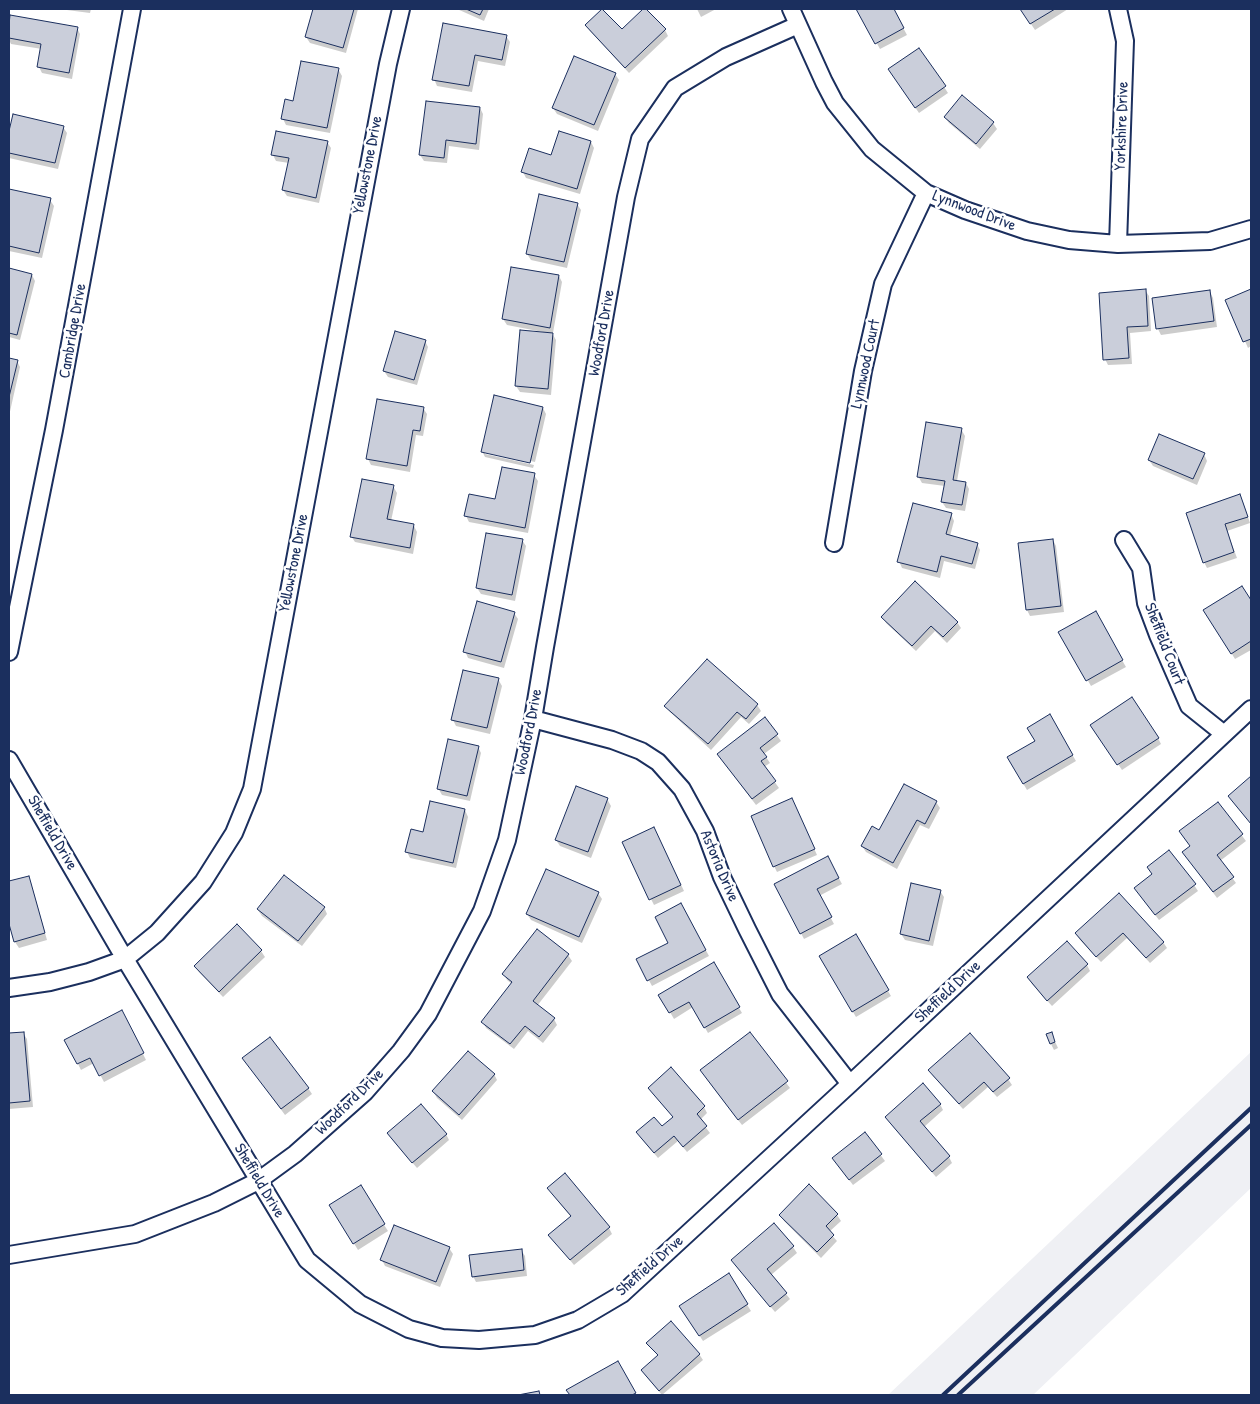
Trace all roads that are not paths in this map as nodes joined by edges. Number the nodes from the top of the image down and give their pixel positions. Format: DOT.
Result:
graph roads {
  1 [pos="132,9"];
  2 [pos="401,9"];
  3 [pos="791,9"];
  4 [pos="1118,9"];
  5 [pos="798,25"];
  6 [pos="926,193"];
  7 [pos="1251,230"];
  8 [pos="1118,244"];
  9 [pos="1124,540"];
  10 [pos="834,543"];
  11 [pos="9,652"];
  12 [pos="1251,709"];
  13 [pos="534,719"];
  14 [pos="1224,734"];
  15 [pos="9,760"];
  16 [pos="125,959"];
  17 [pos="9,988"];
  18 [pos="850,1084"];
  19 [pos="258,1180"];
  20 [pos="9,1255"];
  1 -- 11 [label="street, Cambridge Drive"];
  2 -- 16 [label="street, Yellowstone Drive"];
  3 -- 5 [label="street, Lynnwood Drive"];
  4 -- 8 [label="street, Yorkshire Drive"];
  5 -- 6 [label="street, Lynnwood Drive"];
  5 -- 13 [label="street, Woodford Drive"];
  6 -- 8 [label="street, Lynnwood Drive"];
  6 -- 10 [label="street, Lynnwood Court"];
  7 -- 8 [label="street, Lynnwood Drive"];
  9 -- 14 [label="street, Sheffield Court"];
  12 -- 14 [label="street, Sheffield Drive"];
  13 -- 18 [label="street, Astoria Drive"];
  13 -- 19 [label="street, Woodford Drive"];
  14 -- 18 [label="street, Sheffield Drive"];
  15 -- 16 [label="street, Sheffield Drive"];
  16 -- 17 [label="street, Yellowstone Drive"];
  16 -- 19 [label="street, Sheffield Drive"];
  18 -- 19 [label="street, Sheffield Drive"];
  19 -- 20 [label="street, Woodford Drive"];
}
